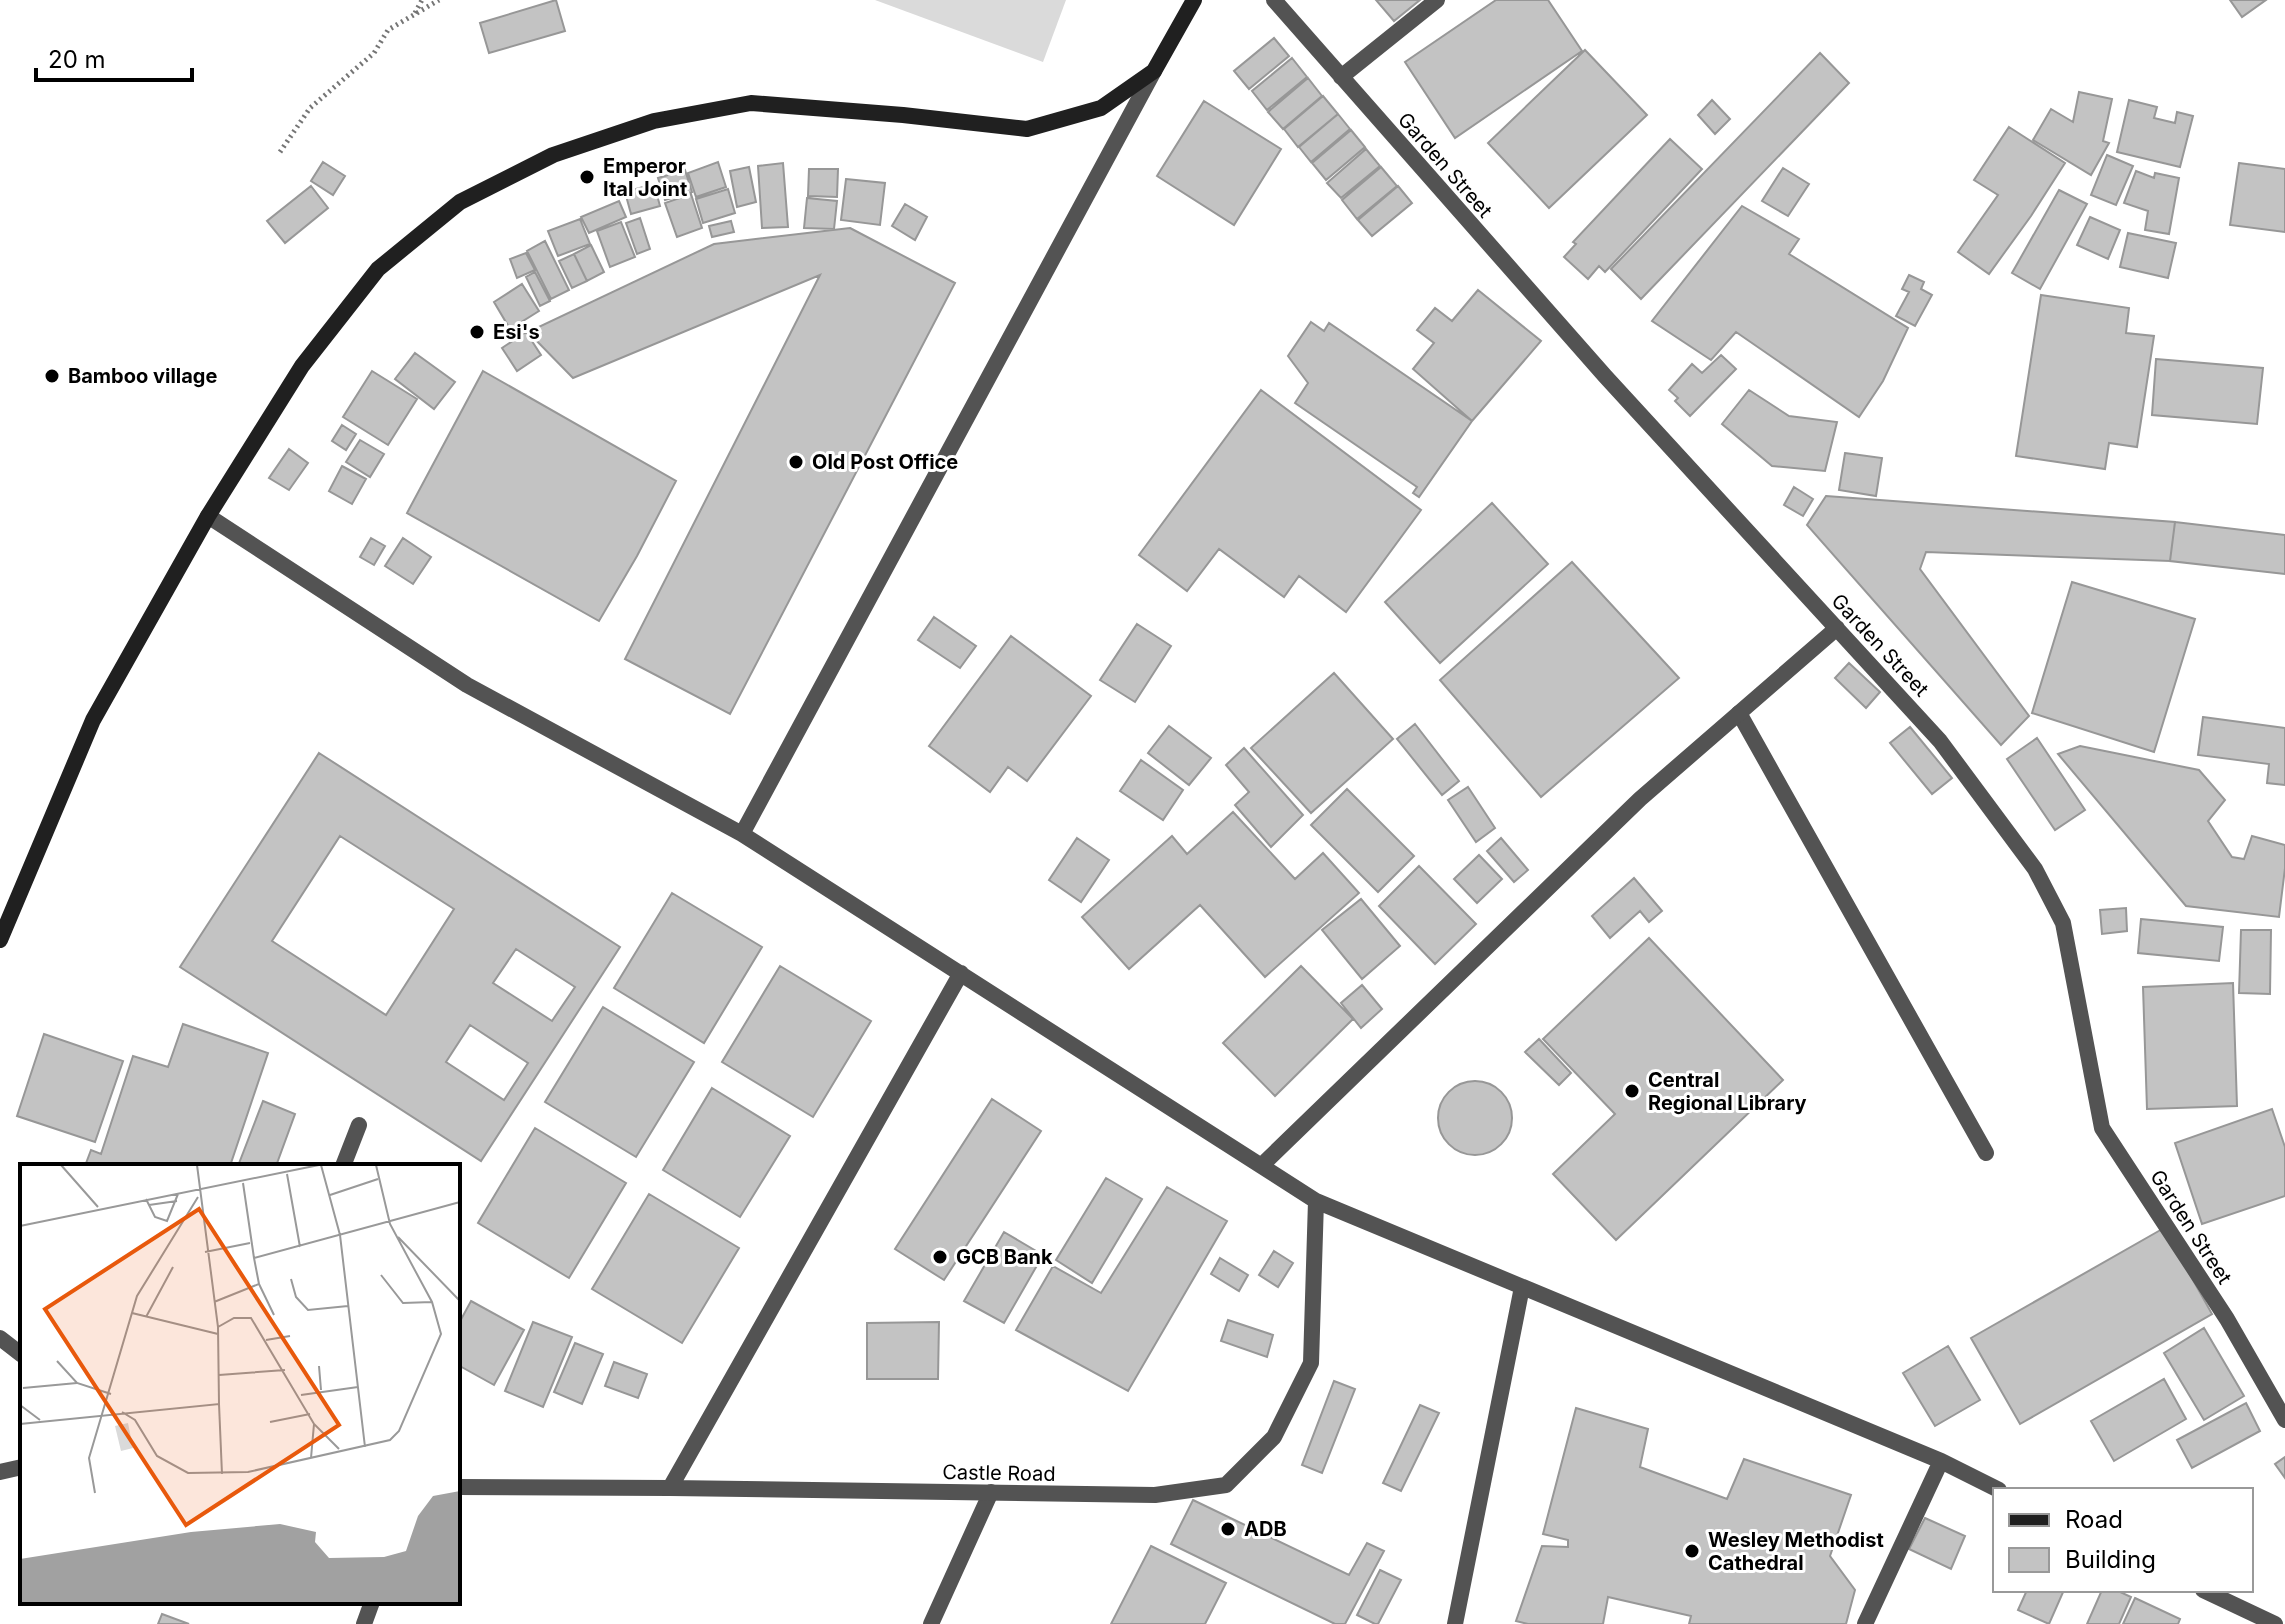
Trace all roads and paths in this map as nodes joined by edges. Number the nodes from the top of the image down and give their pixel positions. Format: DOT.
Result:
graph roads {
  1 [pos="422,0"];
  2 [pos="439,0"];
  3 [pos="1194,0"];
  4 [pos="1274,0"];
  5 [pos="1437,0"];
  6 [pos="414,16"];
  7 [pos="1154,71"];
  8 [pos="1341,77"];
  9 [pos="280,152"];
  10 [pos="208,516"];
  11 [pos="1837,628"];
  12 [pos="1739,713"];
  13 [pos="742,834"];
  14 [pos="0,940"];
  15 [pos="961,973"];
  16 [pos="359,1125"];
  17 [pos="1986,1153"];
  18 [pos="344,1164"];
  19 [pos="1262,1165"];
  20 [pos="1316,1201"];
  21 [pos="1522,1287"];
  22 [pos="0,1338"];
  23 [pos="20,1353"];
  24 [pos="2285,1420"];
  25 [pos="1941,1461"];
  26 [pos="20,1467"];
  27 [pos="0,1472"];
  28 [pos="460,1487"];
  29 [pos="670,1488"];
  30 [pos="1995,1488"];
  31 [pos="991,1492"];
  32 [pos="2207,1592"];
  33 [pos="371,1604"];
  34 [pos="364,1624"];
  35 [pos="931,1624"];
  36 [pos="1455,1624"];
  37 [pos="1865,1624"];
  38 [pos="2275,1624"];
  1 -- 6 [label="path"];
  2 -- 6 [label="path"];
  3 -- 7 [label="street"];
  4 -- 8 [label="street, Garden Street"];
  5 -- 8 [label="street"];
  6 -- 9 [label="path"];
  7 -- 10 [label="street"];
  7 -- 13 [label="street"];
  8 -- 11 [label="street, Garden Street"];
  10 -- 13 [label="street"];
  10 -- 14 [label="street"];
  11 -- 12 [label="street"];
  11 -- 24 [label="street, Garden Street"];
  12 -- 17 [label="street"];
  12 -- 19 [label="street"];
  13 -- 15 [label="street"];
  15 -- 19 [label="street"];
  15 -- 29 [label="street"];
  16 -- 18 [label="street"];
  19 -- 20 [label="street"];
  20 -- 21 [label="street"];
  20 -- 31 [label="street, Castle Road"];
  21 -- 25 [label="street"];
  21 -- 36 [label="street"];
  22 -- 23 [label="street"];
  25 -- 30 [label="street"];
  25 -- 37 [label="street"];
  26 -- 27 [label="street"];
  28 -- 29 [label="street, Castle Road"];
  29 -- 31 [label="street, Castle Road"];
  31 -- 35 [label="street"];
  32 -- 38 [label="street"];
  33 -- 34 [label="street"];
}
